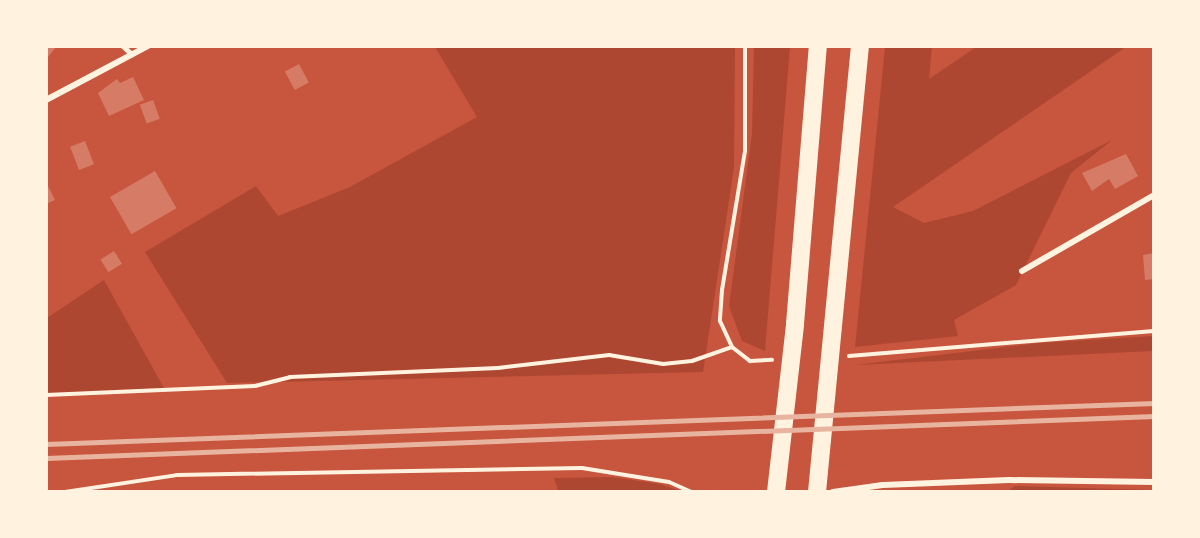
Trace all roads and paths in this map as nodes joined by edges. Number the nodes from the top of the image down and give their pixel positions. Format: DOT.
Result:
graph roads {
  1 [pos="123,46"];
  2 [pos="148,46"];
  3 [pos="745,46"];
  4 [pos="818,46"];
  5 [pos="860,46"];
  6 [pos="132,54"];
  7 [pos="46,100"];
  8 [pos="1154,195"];
  9 [pos="1022,271"];
  10 [pos="1154,331"];
  11 [pos="732,347"];
  12 [pos="845,356"];
  13 [pos="774,360"];
  14 [pos="46,395"];
  15 [pos="1154,482"];
  16 [pos="65,492"];
  17 [pos="691,492"];
  18 [pos="776,492"];
  19 [pos="817,492"];
  20 [pos="833,492"];
  1 -- 6 [label="lane"];
  2 -- 6 [label="street"];
  3 -- 11 [label="path"];
  4 -- 18 [label="highway"];
  5 -- 19 [label="highway"];
  6 -- 7 [label="street"];
  8 -- 9 [label="street"];
  10 -- 12 [label="path"];
  11 -- 13 [label="path"];
  11 -- 14 [label="path"];
  15 -- 20 [label="street"];
  16 -- 17 [label="path"];
}
